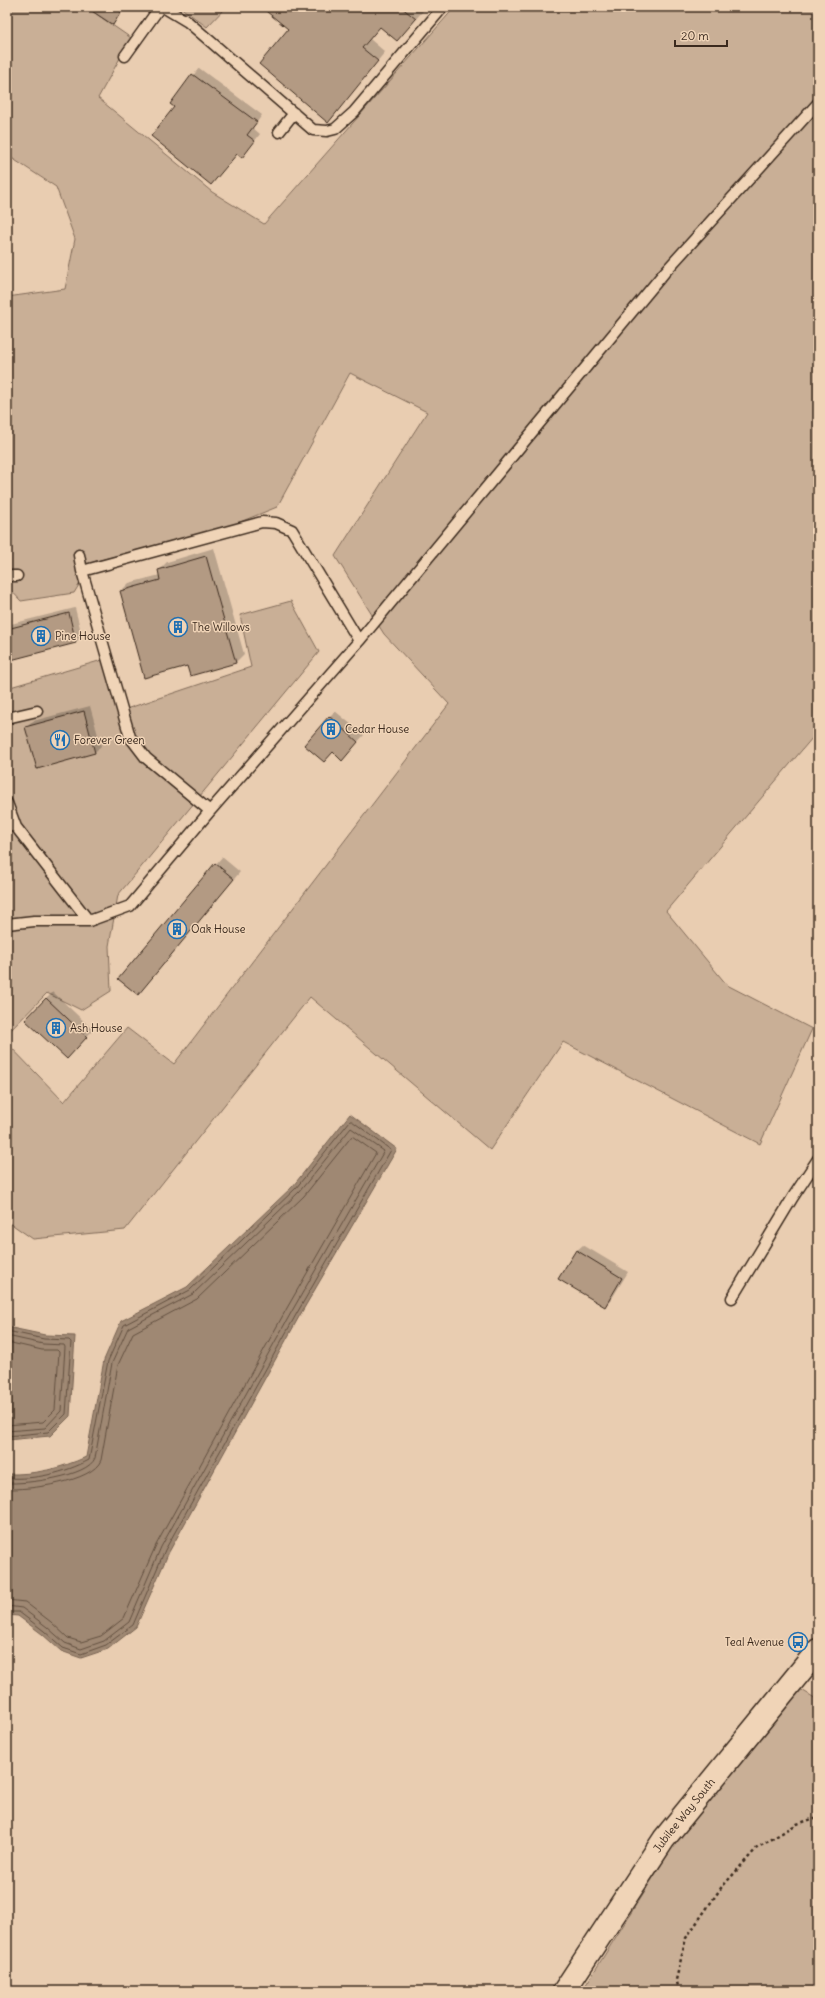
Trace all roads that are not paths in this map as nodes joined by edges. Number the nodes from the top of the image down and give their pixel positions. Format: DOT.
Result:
graph roads {
  1 [pos="162,7"];
  2 [pos="443,7"];
  3 [pos="125,56"];
  4 [pos="818,103"];
  5 [pos="294,114"];
  6 [pos="279,132"];
  7 [pos="79,555"];
  8 [pos="82,571"];
  9 [pos="359,641"];
  10 [pos="37,711"];
  11 [pos="7,718"];
  12 [pos="7,803"];
  13 [pos="210,811"];
  14 [pos="11,826"];
  15 [pos="89,921"];
  16 [pos="7,924"];
  17 [pos="818,1160"];
  18 [pos="732,1298"];
  19 [pos="818,1650"];
  20 [pos="564,1991"];
  1 -- 3 [label="lane"];
  1 -- 5 [label="lane"];
  2 -- 5 [label="lane"];
  4 -- 9 [label="lane"];
  5 -- 6 [label="lane"];
  7 -- 8 [label="lane"];
  8 -- 9 [label="lane"];
  8 -- 13 [label="lane"];
  9 -- 13 [label="lane"];
  10 -- 11 [label="lane"];
  12 -- 14 [label="lane"];
  13 -- 15 [label="lane"];
  14 -- 15 [label="lane"];
  15 -- 16 [label="lane"];
  17 -- 18 [label="lane"];
  19 -- 20 [label="street, Jubilee Way South"];
}
